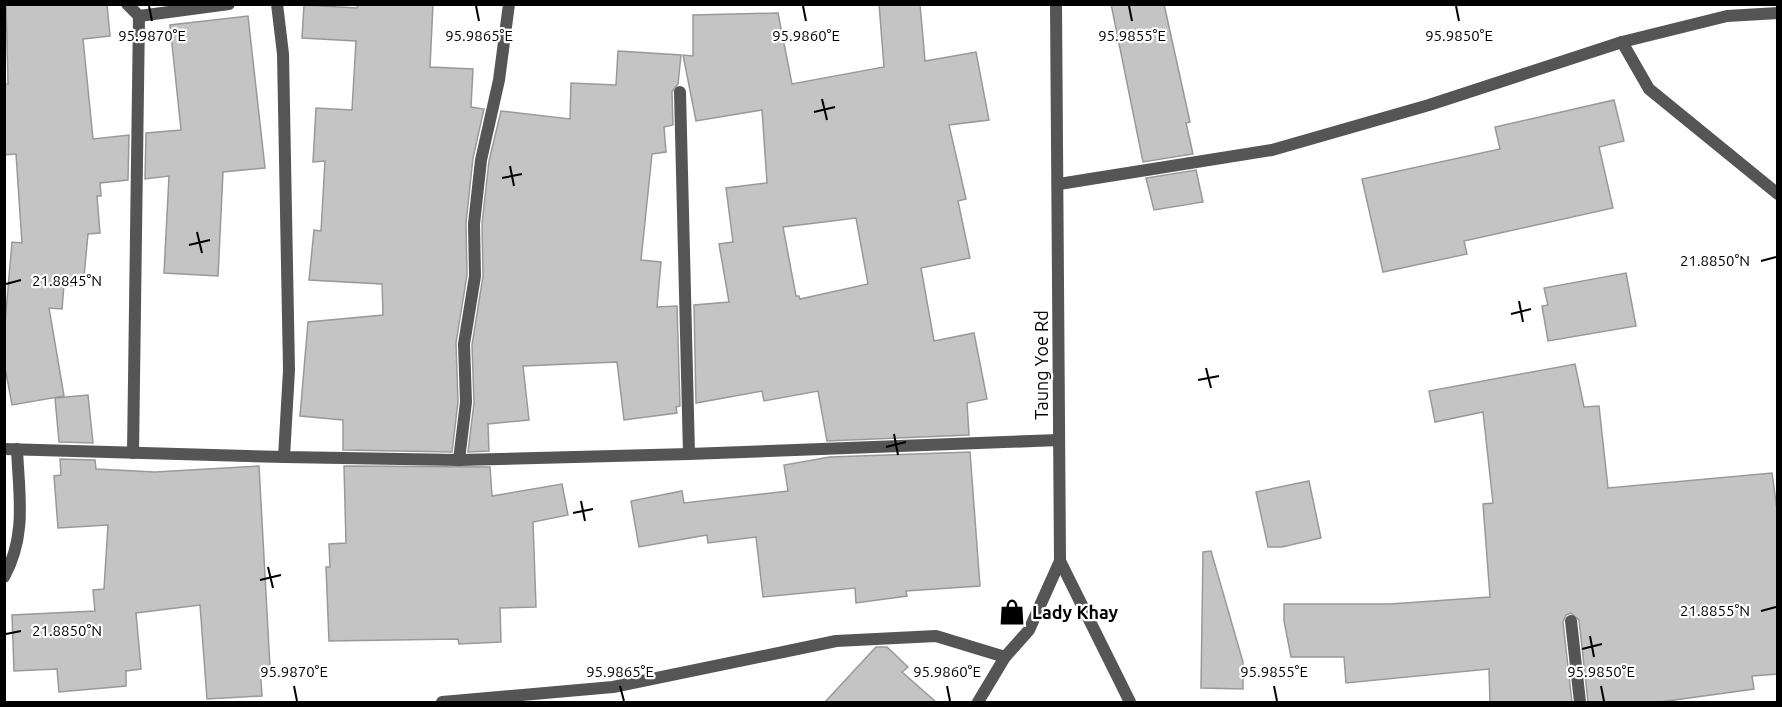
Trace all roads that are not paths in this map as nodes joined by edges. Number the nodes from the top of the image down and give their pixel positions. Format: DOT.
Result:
graph roads {
  1 [pos="127,4"];
  2 [pos="229,4"];
  3 [pos="277,4"];
  4 [pos="509,4"];
  5 [pos="1056,4"];
  6 [pos="1778,13"];
  7 [pos="140,16"];
  8 [pos="1622,42"];
  9 [pos="680,92"];
  10 [pos="1059,184"];
  11 [pos="1778,194"];
  12 [pos="1059,440"];
  13 [pos="11,449"];
  14 [pos="133,453"];
  15 [pos="689,454"];
  16 [pos="284,457"];
  17 [pos="459,460"];
  18 [pos="1060,561"];
  19 [pos="4,577"];
  20 [pos="1571,621"];
  21 [pos="1005,657"];
  22 [pos="442,702"];
  23 [pos="978,702"];
  24 [pos="1130,702"];
  25 [pos="1580,702"];
  1 -- 7 [label="street"];
  2 -- 7 [label="street"];
  3 -- 16 [label="street"];
  4 -- 17 [label="street"];
  5 -- 10 [label="street, Taung Yoe Rd"];
  6 -- 8 [label="street"];
  7 -- 14 [label="street"];
  8 -- 10 [label="street"];
  8 -- 11 [label="street"];
  9 -- 15 [label="street"];
  10 -- 12 [label="street, Taung Yoe Rd"];
  12 -- 15 [label="street"];
  12 -- 18 [label="street, Taung Yoe Rd"];
  13 -- 14 [label="street"];
  13 -- 19 [label="street"];
  14 -- 16 [label="street"];
  15 -- 17 [label="street"];
  16 -- 17 [label="street"];
  18 -- 21 [label="street, Taung Yoe Rd"];
  18 -- 24 [label="street"];
  20 -- 25 [label="street"];
  21 -- 22 [label="street"];
  21 -- 23 [label="street, Taung Yoe Rd"];
}
